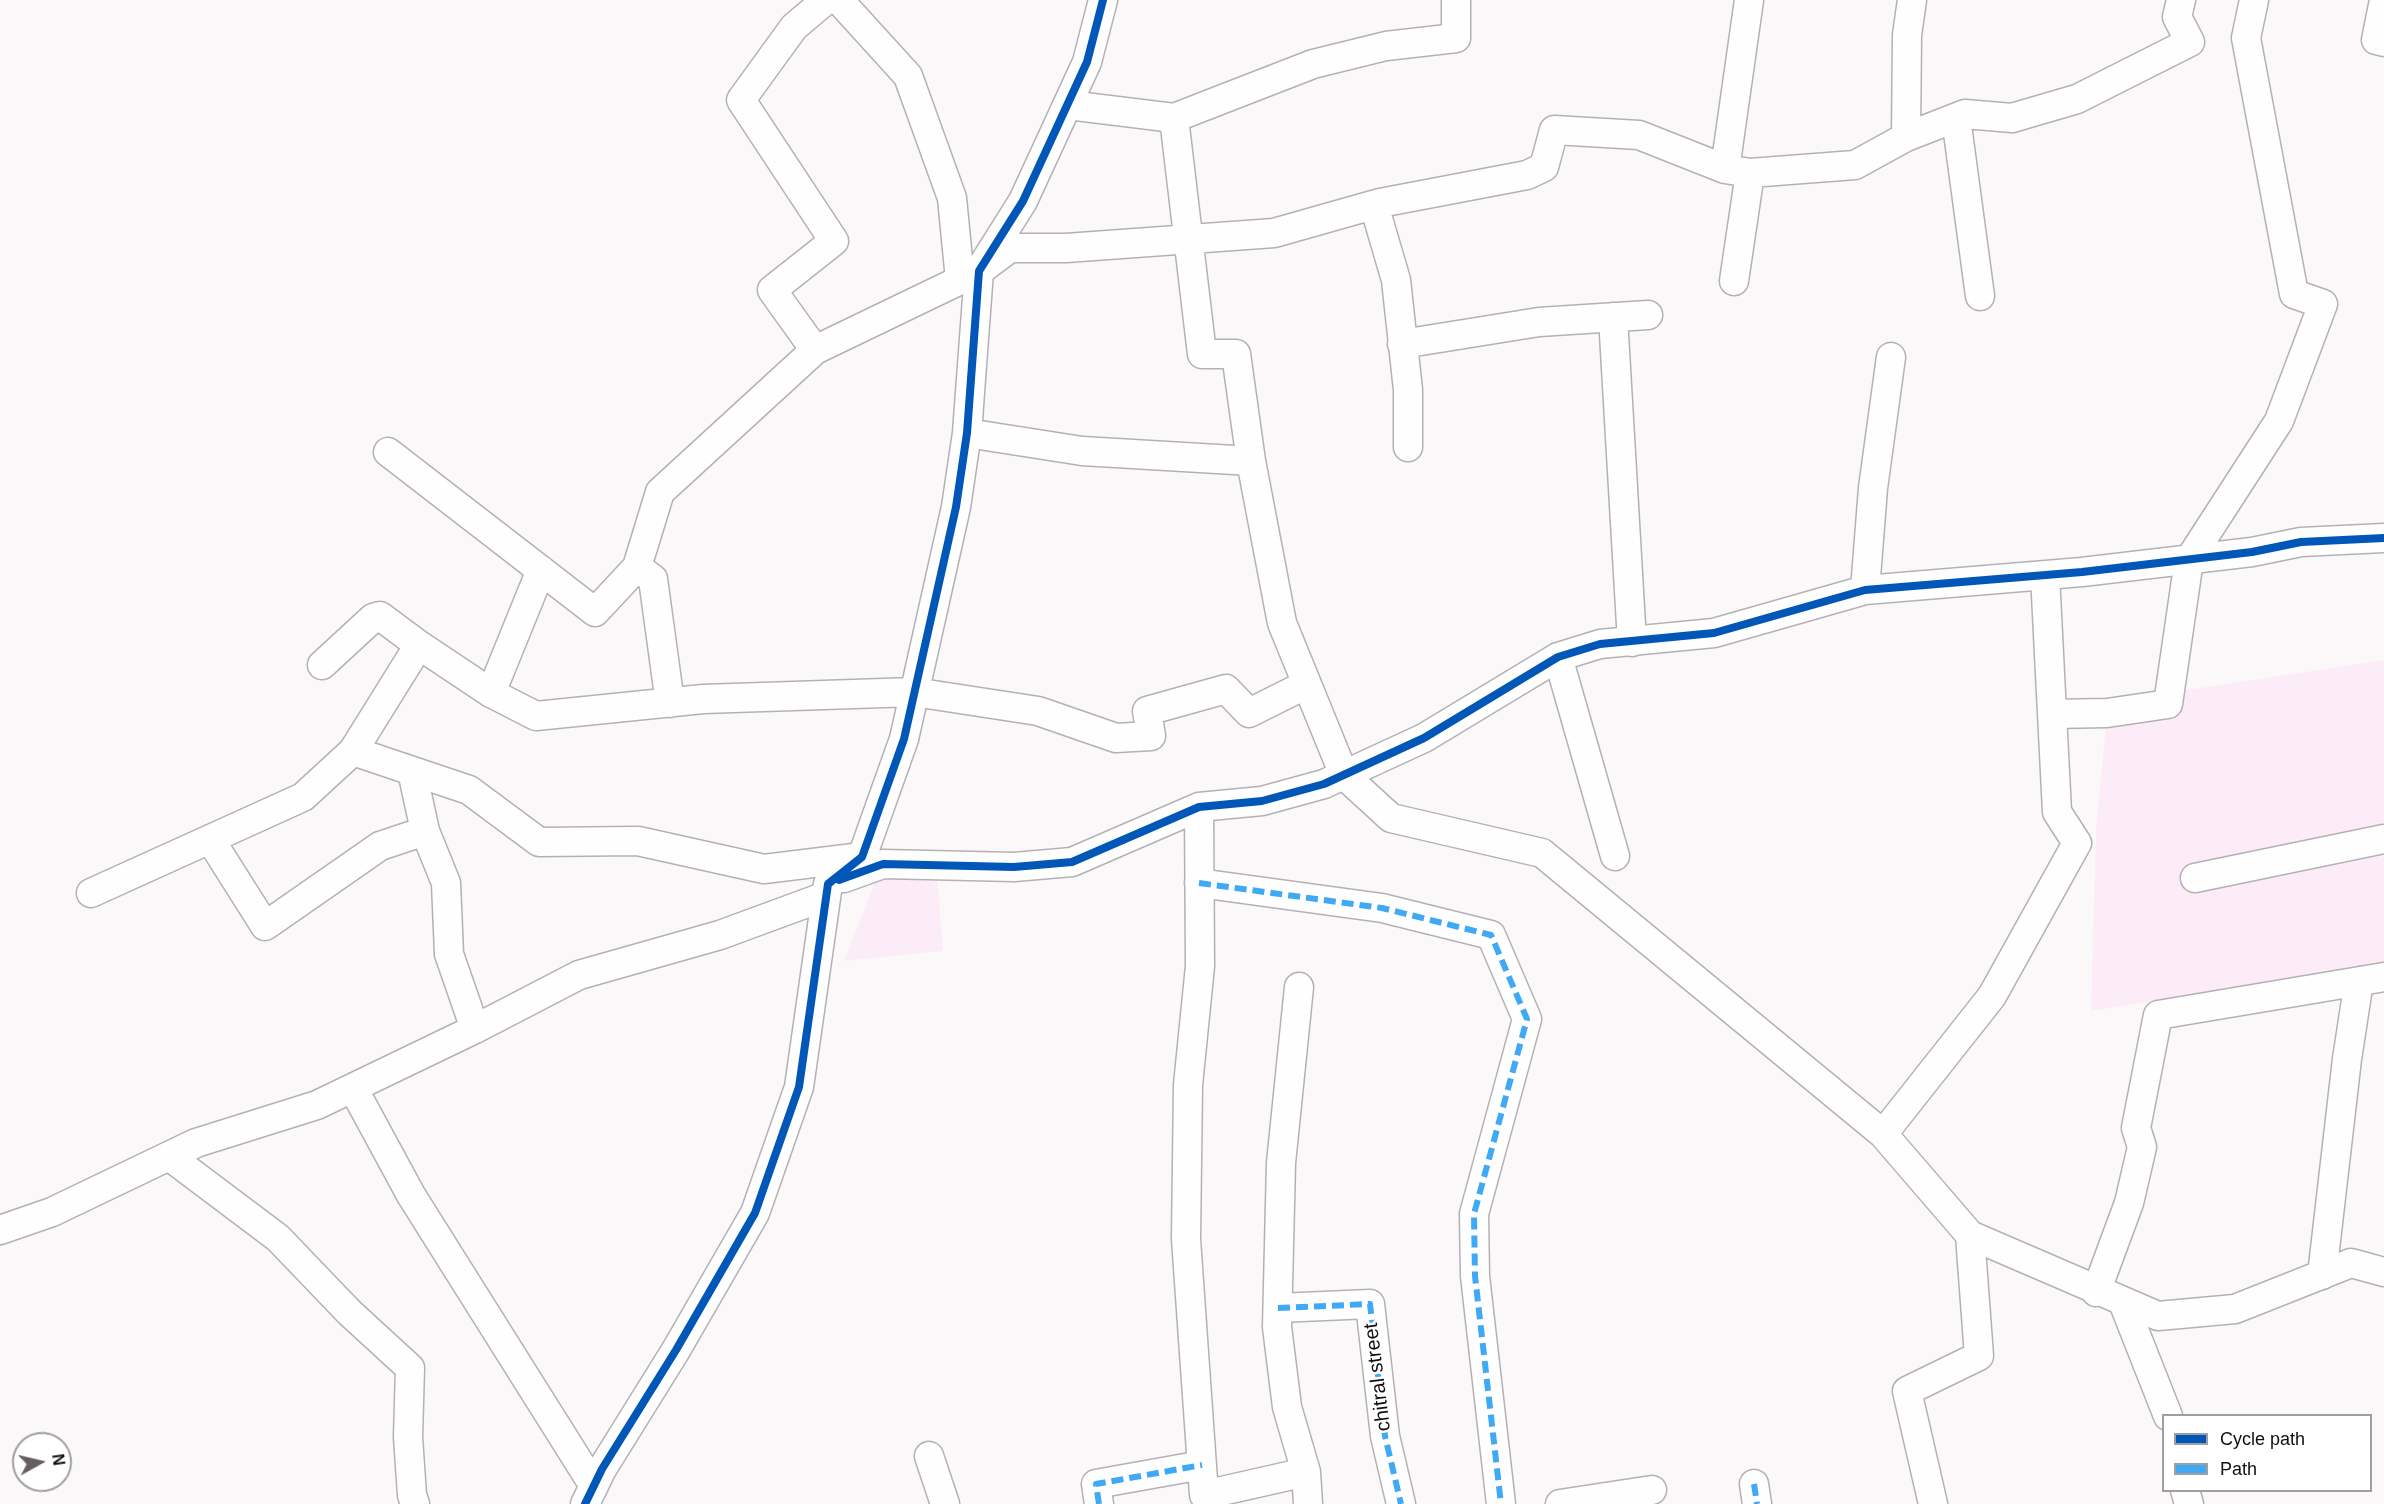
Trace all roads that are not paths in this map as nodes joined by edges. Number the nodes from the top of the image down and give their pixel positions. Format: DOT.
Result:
graph roads {
  1 [pos="826,0"];
  2 [pos="839,0"];
  3 [pos="1103,0"];
  4 [pos="1456,0"];
  5 [pos="1749,0"];
  6 [pos="1912,0"];
  7 [pos="2181,0"];
  8 [pos="2254,0"];
  9 [pos="2384,0"];
  10 [pos="2384,42"];
  11 [pos="1068,105"];
  12 [pos="1174,118"];
  13 [pos="1956,118"];
  14 [pos="1906,137"];
  15 [pos="1738,171"];
  16 [pos="1374,205"];
  17 [pos="1186,240"];
  18 [pos="969,275"];
  19 [pos="1734,281"];
  20 [pos="1980,296"];
  21 [pos="1648,315"];
  22 [pos="1613,317"];
  23 [pos="1402,344"];
  24 [pos="815,350"];
  25 [pos="1891,357"];
  26 [pos="967,433"];
  27 [pos="1408,447"];
  28 [pos="388,452"];
  29 [pos="1251,461"];
  30 [pos="2380,535"];
  31 [pos="2189,560"];
  32 [pos="637,567"];
  33 [pos="541,570"];
  34 [pos="2045,575"];
  35 [pos="1865,590"];
  36 [pos="1632,642"];
  37 [pos="419,645"];
  38 [pos="1558,657"];
  39 [pos="322,665"];
  40 [pos="1307,684"];
  41 [pos="915,692"];
  42 [pos="491,693"];
  43 [pos="670,703"];
  44 [pos="2052,714"];
  45 [pos="353,750"];
  46 [pos="412,771"];
  47 [pos="1344,775"];
  48 [pos="1199,807"];
  49 [pos="425,831"];
  50 [pos="210,839"];
  51 [pos="2384,839"];
  52 [pos="1615,856"];
  53 [pos="861,857"];
  54 [pos="2195,878"];
  55 [pos="1199,883"];
  56 [pos="827,890"];
  57 [pos="92,893"];
  58 [pos="2372,979"];
  59 [pos="1299,987"];
  60 [pos="475,1029"];
  61 [pos="353,1088"];
  62 [pos="1883,1134"];
  63 [pos="169,1156"];
  64 [pos="0,1230"];
  65 [pos="1970,1236"];
  66 [pos="2384,1272"];
  67 [pos="2322,1275"];
  68 [pos="2096,1292"];
  69 [pos="2123,1302"];
  70 [pos="1278,1308"];
  71 [pos="2167,1414"];
  72 [pos="929,1456"];
  73 [pos="1202,1465"];
  74 [pos="1306,1472"];
  75 [pos="1652,1490"];
  76 [pos="590,1495"];
  77 [pos="416,1504"];
  78 [pos="945,1504"];
  79 [pos="1099,1504"];
  80 [pos="1308,1504"];
  81 [pos="1401,1504"];
  82 [pos="1501,1504"];
  83 [pos="1560,1504"];
  84 [pos="1933,1504"];
  1 -- 24 [label="street"];
  2 -- 18 [label="street"];
  3 -- 11 [label="street"];
  4 -- 12 [label="street"];
  5 -- 15 [label="street"];
  6 -- 14 [label="street"];
  7 -- 13 [label="street"];
  8 -- 31 [label="street"];
  9 -- 10 [label="street"];
  11 -- 12 [label="street"];
  11 -- 18 [label="street"];
  12 -- 17 [label="street"];
  13 -- 14 [label="street"];
  13 -- 20 [label="street"];
  14 -- 15 [label="street"];
  15 -- 16 [label="street"];
  15 -- 19 [label="street"];
  16 -- 17 [label="street"];
  16 -- 23 [label="street"];
  17 -- 18 [label="street"];
  17 -- 29 [label="street"];
  18 -- 24 [label="street"];
  18 -- 26 [label="street"];
  21 -- 22 [label="street"];
  22 -- 23 [label="street"];
  22 -- 36 [label="street"];
  23 -- 27 [label="street"];
  24 -- 32 [label="street"];
  25 -- 35 [label="street"];
  26 -- 29 [label="street"];
  26 -- 41 [label="street"];
  28 -- 33 [label="street"];
  29 -- 40 [label="street"];
  30 -- 31 [label="street"];
  31 -- 34 [label="street"];
  31 -- 44 [label="street"];
  32 -- 33 [label="street"];
  32 -- 43 [label="street"];
  33 -- 42 [label="street"];
  34 -- 35 [label="street"];
  34 -- 44 [label="street"];
  35 -- 36 [label="street"];
  36 -- 38 [label="street"];
  37 -- 39 [label="street"];
  37 -- 42 [label="street"];
  37 -- 45 [label="street"];
  38 -- 47 [label="street"];
  38 -- 52 [label="street"];
  40 -- 41 [label="street"];
  40 -- 47 [label="street"];
  41 -- 43 [label="street"];
  41 -- 53 [label="street"];
  42 -- 43 [label="street"];
  44 -- 62 [label="street"];
  45 -- 46 [label="street"];
  45 -- 50 [label="street"];
  46 -- 49 [label="street"];
  46 -- 53 [label="street"];
  47 -- 48 [label="street"];
  47 -- 62 [label="street"];
  48 -- 55 [label="street"];
  48 -- 56 [label="street"];
  49 -- 50 [label="street"];
  49 -- 60 [label="street"];
  50 -- 57 [label="street"];
  51 -- 54 [label="street"];
  53 -- 56 [label="street"];
  55 -- 73 [label="street"];
  55 -- 82 [label="street"];
  56 -- 60 [label="street"];
  56 -- 76 [label="street"];
  58 -- 67 [label="street"];
  58 -- 68 [label="street"];
  59 -- 70 [label="street"];
  60 -- 61 [label="street"];
  61 -- 63 [label="street"];
  61 -- 76 [label="street"];
  62 -- 65 [label="street"];
  63 -- 64 [label="street"];
  63 -- 77 [label="street"];
  65 -- 68 [label="street"];
  65 -- 84 [label="street"];
  66 -- 67 [label="street"];
  67 -- 69 [label="street"];
  68 -- 69 [label="street"];
  69 -- 71 [label="street"];
  70 -- 74 [label="street"];
  70 -- 81 [label="street, chitral street"];
  72 -- 78 [label="street"];
  73 -- 74 [label="street"];
  73 -- 79 [label="street"];
  74 -- 80 [label="street"];
  75 -- 83 [label="street"];
}
